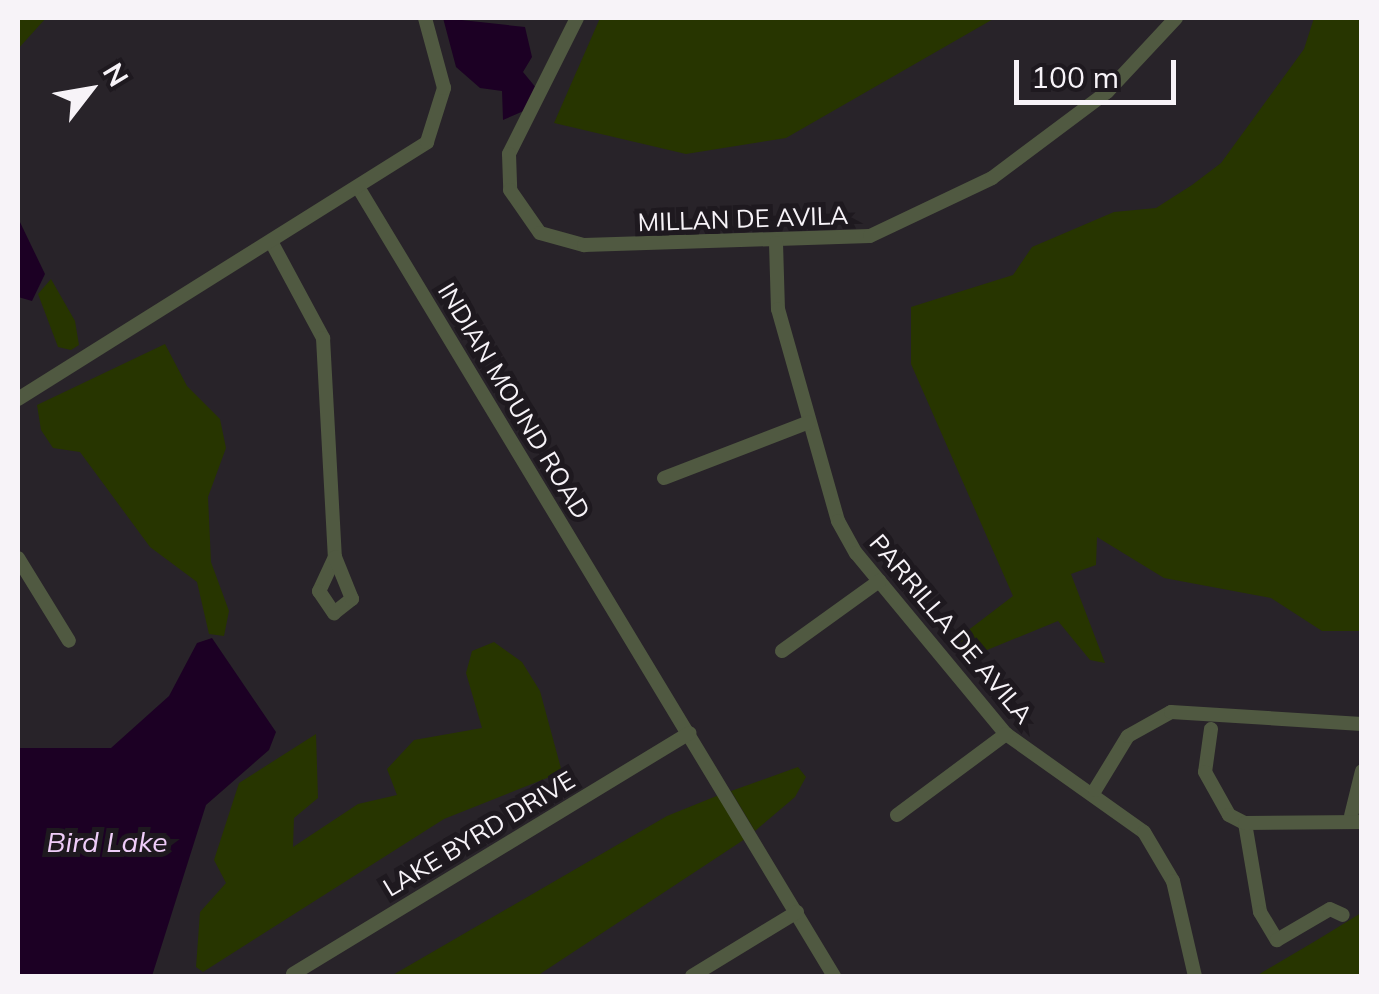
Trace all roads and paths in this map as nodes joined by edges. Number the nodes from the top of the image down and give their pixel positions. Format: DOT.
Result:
graph roads {
  1 [pos="426,18"];
  2 [pos="577,18"];
  3 [pos="1176,18"];
  4 [pos="361,192"];
  5 [pos="776,244"];
  6 [pos="273,245"];
  7 [pos="18,399"];
  8 [pos="809,422"];
  9 [pos="664,478"];
  10 [pos="336,557"];
  11 [pos="18,558"];
  12 [pos="878,580"];
  13 [pos="69,642"];
  14 [pos="782,650"];
  15 [pos="1362,724"];
  16 [pos="1210,730"];
  17 [pos="688,733"];
  18 [pos="1006,734"];
  19 [pos="1362,771"];
  20 [pos="1095,790"];
  21 [pos="897,815"];
  22 [pos="1356,819"];
  23 [pos="1245,823"];
  24 [pos="797,912"];
  25 [pos="1343,915"];
  26 [pos="293,974"];
  27 [pos="692,976"];
  28 [pos="834,976"];
  29 [pos="1194,976"];
  1 -- 4 [label="street"];
  2 -- 5 [label="street, MILLAN DE AVILA"];
  3 -- 5 [label="street, MILLAN DE AVILA"];
  4 -- 6 [label="street"];
  4 -- 17 [label="street, INDIAN MOUND ROAD"];
  5 -- 8 [label="street, PARRILLA DE AVILA"];
  6 -- 7 [label="street"];
  6 -- 10 [label="street"];
  8 -- 9 [label="street"];
  8 -- 12 [label="street, PARRILLA DE AVILA"];
  11 -- 13 [label="street"];
  12 -- 14 [label="street"];
  12 -- 18 [label="street, PARRILLA DE AVILA"];
  15 -- 20 [label="street"];
  16 -- 23 [label="street"];
  17 -- 24 [label="street, INDIAN MOUND ROAD"];
  17 -- 26 [label="street, LAKE BYRD DRIVE"];
  18 -- 20 [label="street, PARRILLA DE AVILA"];
  18 -- 21 [label="street"];
  19 -- 22 [label="street"];
  20 -- 29 [label="street, PARRILLA DE AVILA"];
  22 -- 23 [label="street"];
  23 -- 25 [label="street"];
  24 -- 27 [label="street"];
  24 -- 28 [label="street, INDIAN MOUND ROAD"];
}
